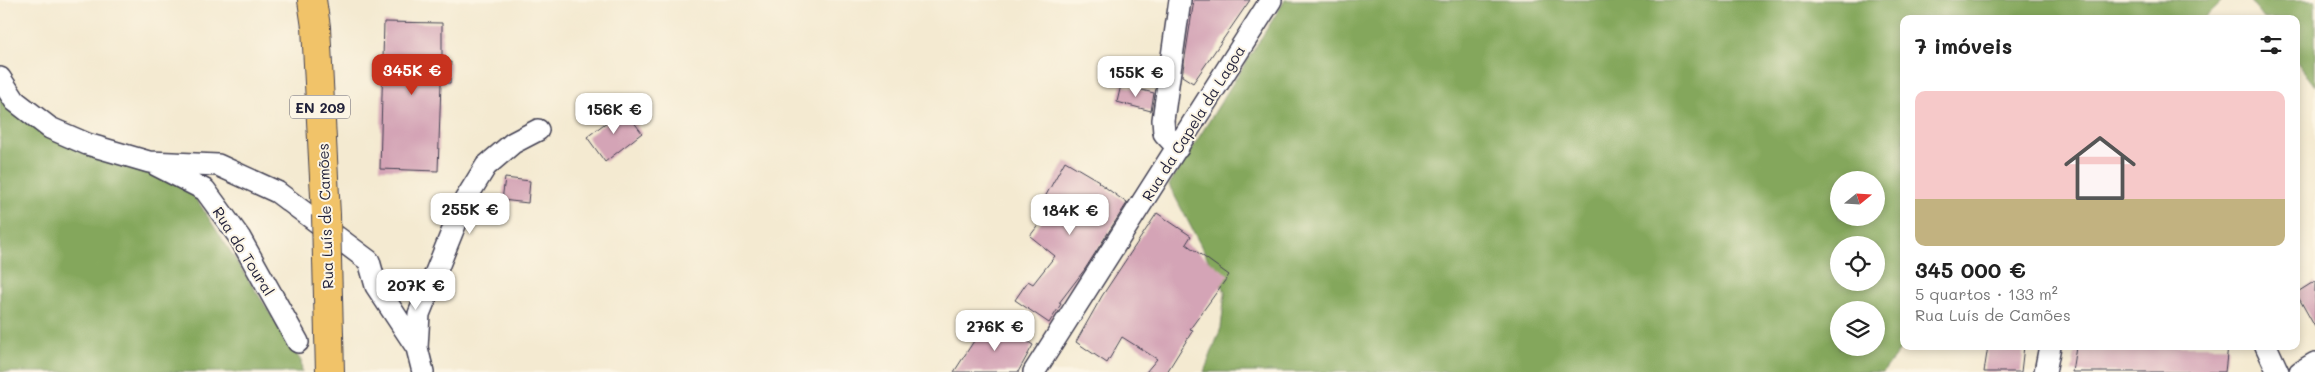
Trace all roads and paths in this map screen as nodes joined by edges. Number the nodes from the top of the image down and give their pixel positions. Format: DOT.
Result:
graph roads {
  1 [pos="312,0"];
  2 [pos="1180,0"];
  3 [pos="1271,0"];
  4 [pos="0,78"];
  5 [pos="538,130"];
  6 [pos="1178,148"];
  7 [pos="149,162"];
  8 [pos="298,342"];
  9 [pos="418,348"];
  10 [pos="2049,350"];
  11 [pos="2268,350"];
  12 [pos="2315,363"];
  13 [pos="330,372"];
  14 [pos="423,372"];
  15 [pos="1034,372"];
  16 [pos="2045,372"];
  17 [pos="2278,372"];
  18 [pos="2300,372"];
  1 -- 13 [label="main road, Rua Luís de Camões / EN 209, bridge"];
  2 -- 6 [label="street"];
  3 -- 6 [label="street, Rua da Capela da Lagoa"];
  4 -- 7 [label="street, Rua do Toural"];
  5 -- 9 [label="street"];
  6 -- 15 [label="street, Rua da Capela da Lagoa"];
  7 -- 8 [label="street, Rua do Toural"];
  7 -- 9 [label="street, Rua do Toural"];
  9 -- 14 [label="street, Rua do Toural"];
  10 -- 16 [label="street"];
  11 -- 17 [label="street"];
  12 -- 18 [label="street"];
}
